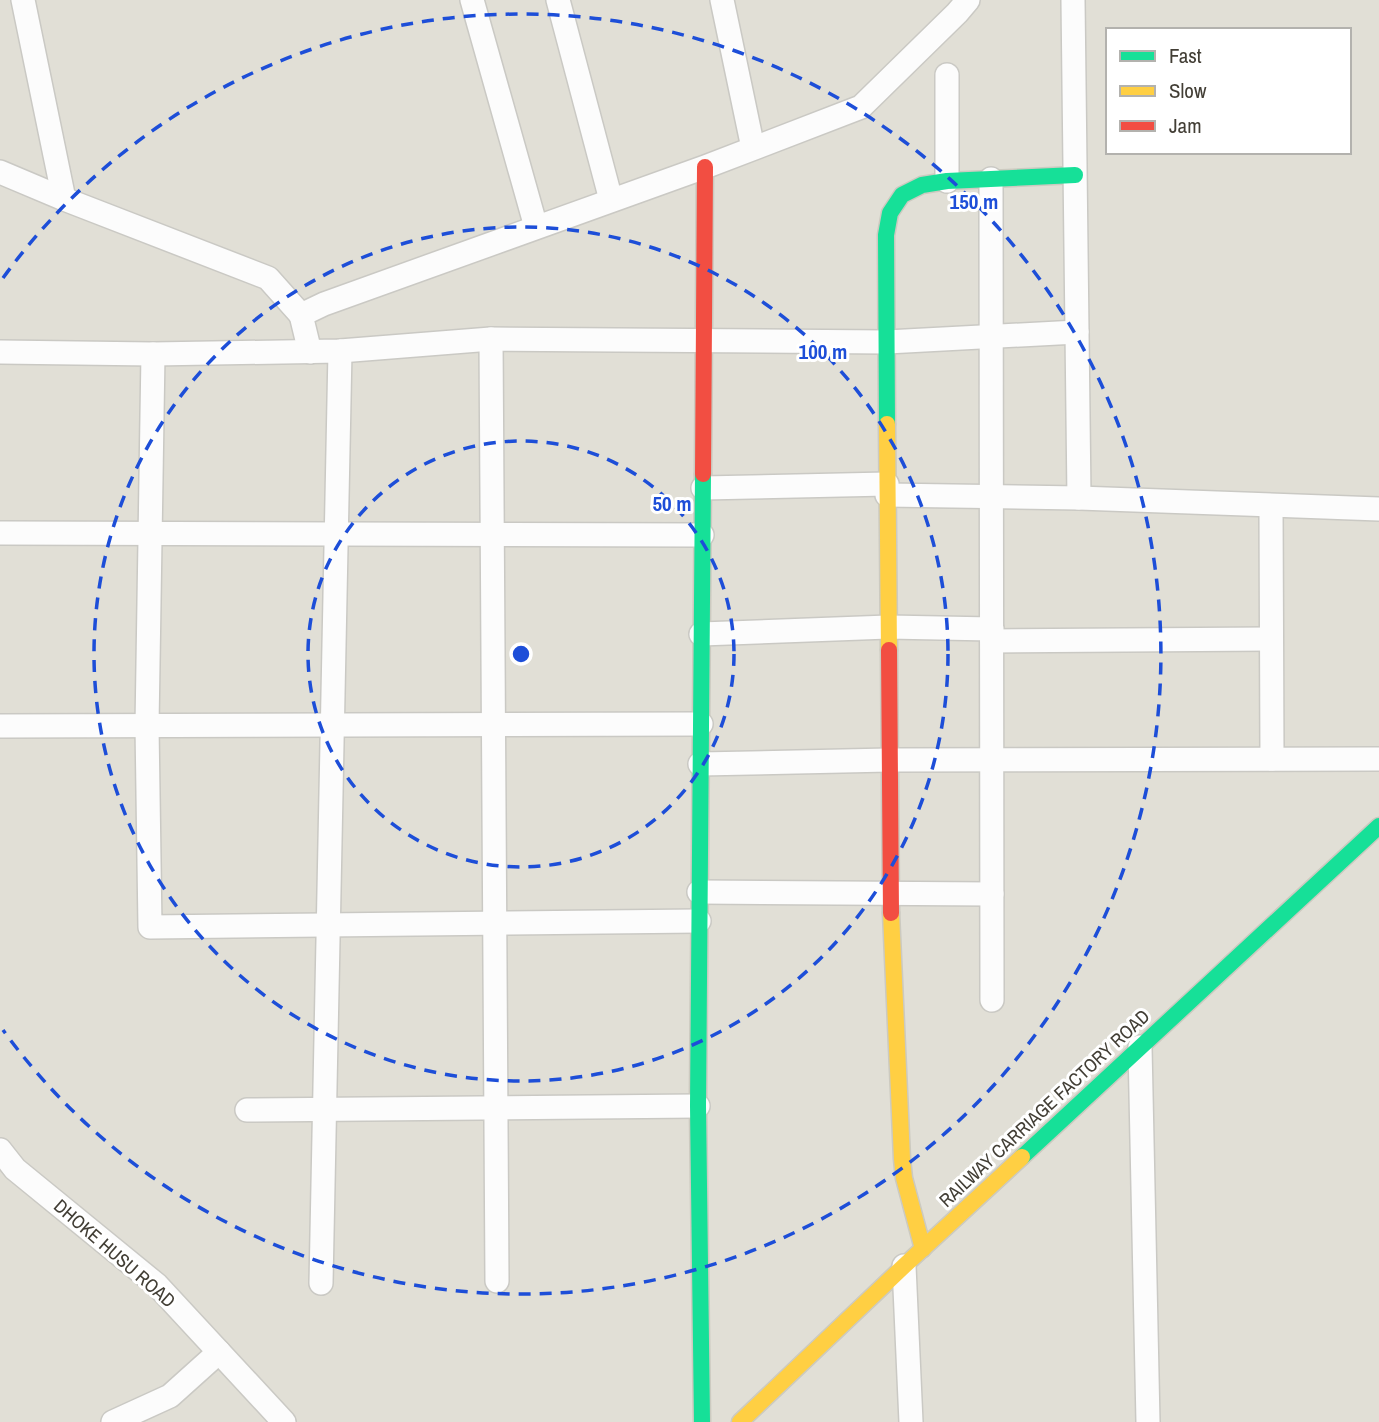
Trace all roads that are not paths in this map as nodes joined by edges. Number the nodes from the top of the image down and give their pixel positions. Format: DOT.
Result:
graph roads {
  1 [pos="23,0"];
  2 [pos="472,0"];
  3 [pos="558,0"];
  4 [pos="722,0"];
  5 [pos="1073,0"];
  6 [pos="960,4"];
  7 [pos="947,75"];
  8 [pos="753,148"];
  9 [pos="705,167"];
  10 [pos="0,172"];
  11 [pos="1075,175"];
  12 [pos="991,178"];
  13 [pos="947,181"];
  14 [pos="64,199"];
  15 [pos="611,200"];
  16 [pos="536,227"];
  17 [pos="301,315"];
  18 [pos="1077,332"];
  19 [pos="992,337"];
  20 [pos="491,339"];
  21 [pos="704,341"];
  22 [pos="887,342"];
  23 [pos="340,351"];
  24 [pos="0,352"];
  25 [pos="310,352"];
  26 [pos="153,354"];
  27 [pos="703,488"];
  28 [pos="887,490"];
  29 [pos="991,497"];
  30 [pos="1079,498"];
  31 [pos="1270,506"];
  32 [pos="1379,509"];
  33 [pos="150,532"];
  34 [pos="0,533"];
  35 [pos="336,533"];
  36 [pos="493,534"];
  37 [pos="702,535"];
  38 [pos="888,627"];
  39 [pos="701,634"];
  40 [pos="992,635"];
  41 [pos="1271,639"];
  42 [pos="701,724"];
  43 [pos="332,725"];
  44 [pos="494,725"];
  45 [pos="0,726"];
  46 [pos="147,726"];
  47 [pos="1272,759"];
  48 [pos="1379,759"];
  49 [pos="889,760"];
  50 [pos="992,760"];
  51 [pos="700,764"];
  52 [pos="1379,825"];
  53 [pos="699,892"];
  54 [pos="890,894"];
  55 [pos="992,894"];
  56 [pos="699,920"];
  57 [pos="495,923"];
  58 [pos="328,925"];
  59 [pos="992,1000"];
  60 [pos="1140,1048"];
  61 [pos="698,1106"];
  62 [pos="496,1107"];
  63 [pos="325,1109"];
  64 [pos="247,1110"];
  65 [pos="0,1150"];
  66 [pos="8,1175"];
  67 [pos="923,1249"];
  68 [pos="904,1266"];
  69 [pos="497,1280"];
  70 [pos="321,1283"];
  71 [pos="219,1352"];
  72 [pos="113,1422"];
  73 [pos="284,1422"];
  74 [pos="702,1422"];
  75 [pos="740,1422"];
  76 [pos="911,1422"];
  77 [pos="1148,1422"];
  1 -- 14 [label="street"];
  2 -- 16 [label="street"];
  3 -- 15 [label="street"];
  4 -- 8 [label="street"];
  5 -- 11 [label="street"];
  6 -- 8 [label="street"];
  7 -- 13 [label="street"];
  8 -- 9 [label="street"];
  9 -- 15 [label="street"];
  9 -- 21 [label="street"];
  10 -- 14 [label="street"];
  11 -- 12 [label="street"];
  11 -- 18 [label="street"];
  12 -- 13 [label="street"];
  12 -- 19 [label="street"];
  13 -- 22 [label="street"];
  14 -- 17 [label="street"];
  15 -- 16 [label="street"];
  16 -- 17 [label="street"];
  17 -- 25 [label="street"];
  18 -- 19 [label="street"];
  18 -- 30 [label="street"];
  19 -- 22 [label="street"];
  19 -- 29 [label="street"];
  20 -- 21 [label="street"];
  20 -- 23 [label="street"];
  20 -- 36 [label="street"];
  21 -- 22 [label="street"];
  21 -- 27 [label="street"];
  22 -- 28 [label="street"];
  23 -- 25 [label="street"];
  23 -- 35 [label="street"];
  24 -- 26 [label="street"];
  25 -- 26 [label="street"];
  26 -- 33 [label="street"];
  27 -- 28 [label="street"];
  27 -- 37 [label="street"];
  28 -- 29 [label="street"];
  28 -- 38 [label="street"];
  29 -- 30 [label="street"];
  29 -- 40 [label="street"];
  30 -- 31 [label="street"];
  31 -- 32 [label="street"];
  31 -- 41 [label="street"];
  33 -- 34 [label="street"];
  33 -- 35 [label="street"];
  33 -- 46 [label="street"];
  35 -- 36 [label="street"];
  35 -- 43 [label="street"];
  36 -- 37 [label="street"];
  36 -- 44 [label="street"];
  37 -- 39 [label="street"];
  38 -- 39 [label="street"];
  38 -- 40 [label="street"];
  38 -- 49 [label="street"];
  39 -- 42 [label="street"];
  40 -- 41 [label="street"];
  40 -- 50 [label="street"];
  41 -- 47 [label="street"];
  42 -- 44 [label="street"];
  42 -- 51 [label="street"];
  43 -- 44 [label="street"];
  43 -- 46 [label="street"];
  43 -- 58 [label="street"];
  44 -- 57 [label="street"];
  45 -- 46 [label="street"];
  46 -- 58 [label="street"];
  47 -- 48 [label="street"];
  47 -- 50 [label="street"];
  49 -- 50 [label="street"];
  49 -- 51 [label="street"];
  49 -- 54 [label="street"];
  50 -- 55 [label="street"];
  51 -- 53 [label="street"];
  52 -- 60 [label="street, RAILWAY CARRIAGE FACTORY ROAD"];
  53 -- 54 [label="street"];
  53 -- 56 [label="street"];
  54 -- 55 [label="street"];
  54 -- 67 [label="street"];
  55 -- 59 [label="street"];
  56 -- 57 [label="street"];
  56 -- 61 [label="street"];
  57 -- 58 [label="street"];
  57 -- 62 [label="street"];
  58 -- 63 [label="street"];
  60 -- 67 [label="street, RAILWAY CARRIAGE FACTORY ROAD"];
  60 -- 77 [label="street"];
  61 -- 62 [label="street"];
  61 -- 74 [label="street"];
  62 -- 63 [label="street"];
  62 -- 69 [label="street"];
  63 -- 64 [label="street"];
  63 -- 70 [label="street"];
  65 -- 66 [label="street, DHOKE HUSU ROAD"];
  66 -- 71 [label="street, DHOKE HUSU ROAD"];
  67 -- 68 [label="street, RAILWAY CARRIAGE FACTORY ROAD"];
  68 -- 75 [label="street, RAILWAY CARRIAGE FACTORY ROAD"];
  68 -- 76 [label="street"];
  71 -- 72 [label="street"];
  71 -- 73 [label="street, DHOKE HUSU ROAD"];
}
